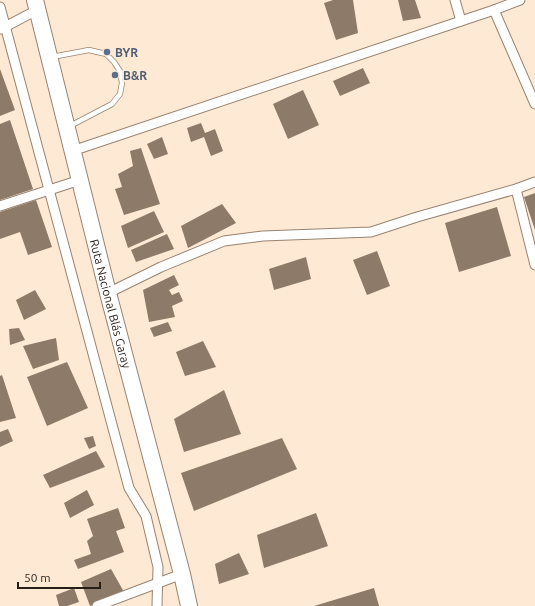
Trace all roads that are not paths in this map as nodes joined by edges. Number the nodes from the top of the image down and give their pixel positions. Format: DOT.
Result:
graph roads {
  1 [pos="455,0"];
  2 [pos="520,0"];
  3 [pos="36,5"];
  4 [pos="0,7"];
  5 [pos="494,10"];
  6 [pos="461,21"];
  7 [pos="3,28"];
  8 [pos="50,57"];
  9 [pos="535,104"];
  10 [pos="67,128"];
  11 [pos="72,151"];
  12 [pos="80,180"];
  13 [pos="535,182"];
  14 [pos="516,189"];
  15 [pos="49,190"];
  16 [pos="0,206"];
  17 [pos="535,265"];
  18 [pos="108,293"];
  19 [pos="182,574"];
  20 [pos="158,584"];
  21 [pos="96,606"];
  22 [pos="157,606"];
  23 [pos="189,606"];
  1 -- 6 [label="street"];
  2 -- 5 [label="street"];
  3 -- 7 [label="street"];
  3 -- 8 [label="highway, Ruta Nacional Blás Garay"];
  4 -- 7 [label="street"];
  5 -- 6 [label="street"];
  5 -- 9 [label="street"];
  6 -- 11 [label="street"];
  7 -- 15 [label="street"];
  8 -- 10 [label="highway, Ruta Nacional Blás Garay"];
  8 -- 10 [label="lane"];
  10 -- 11 [label="highway, Ruta Nacional Blás Garay"];
  11 -- 12 [label="highway, Ruta Nacional Blás Garay"];
  12 -- 15 [label="street"];
  12 -- 18 [label="highway, Ruta Nacional Blás Garay"];
  13 -- 14 [label="street"];
  14 -- 17 [label="street"];
  14 -- 18 [label="street"];
  15 -- 16 [label="street"];
  15 -- 20 [label="street"];
  18 -- 19 [label="highway, Ruta Nacional Blás Garay"];
  19 -- 20 [label="street"];
  19 -- 23 [label="highway, Ruta Nacional Blás Garay"];
  20 -- 21 [label="street"];
  20 -- 22 [label="street"];
}
